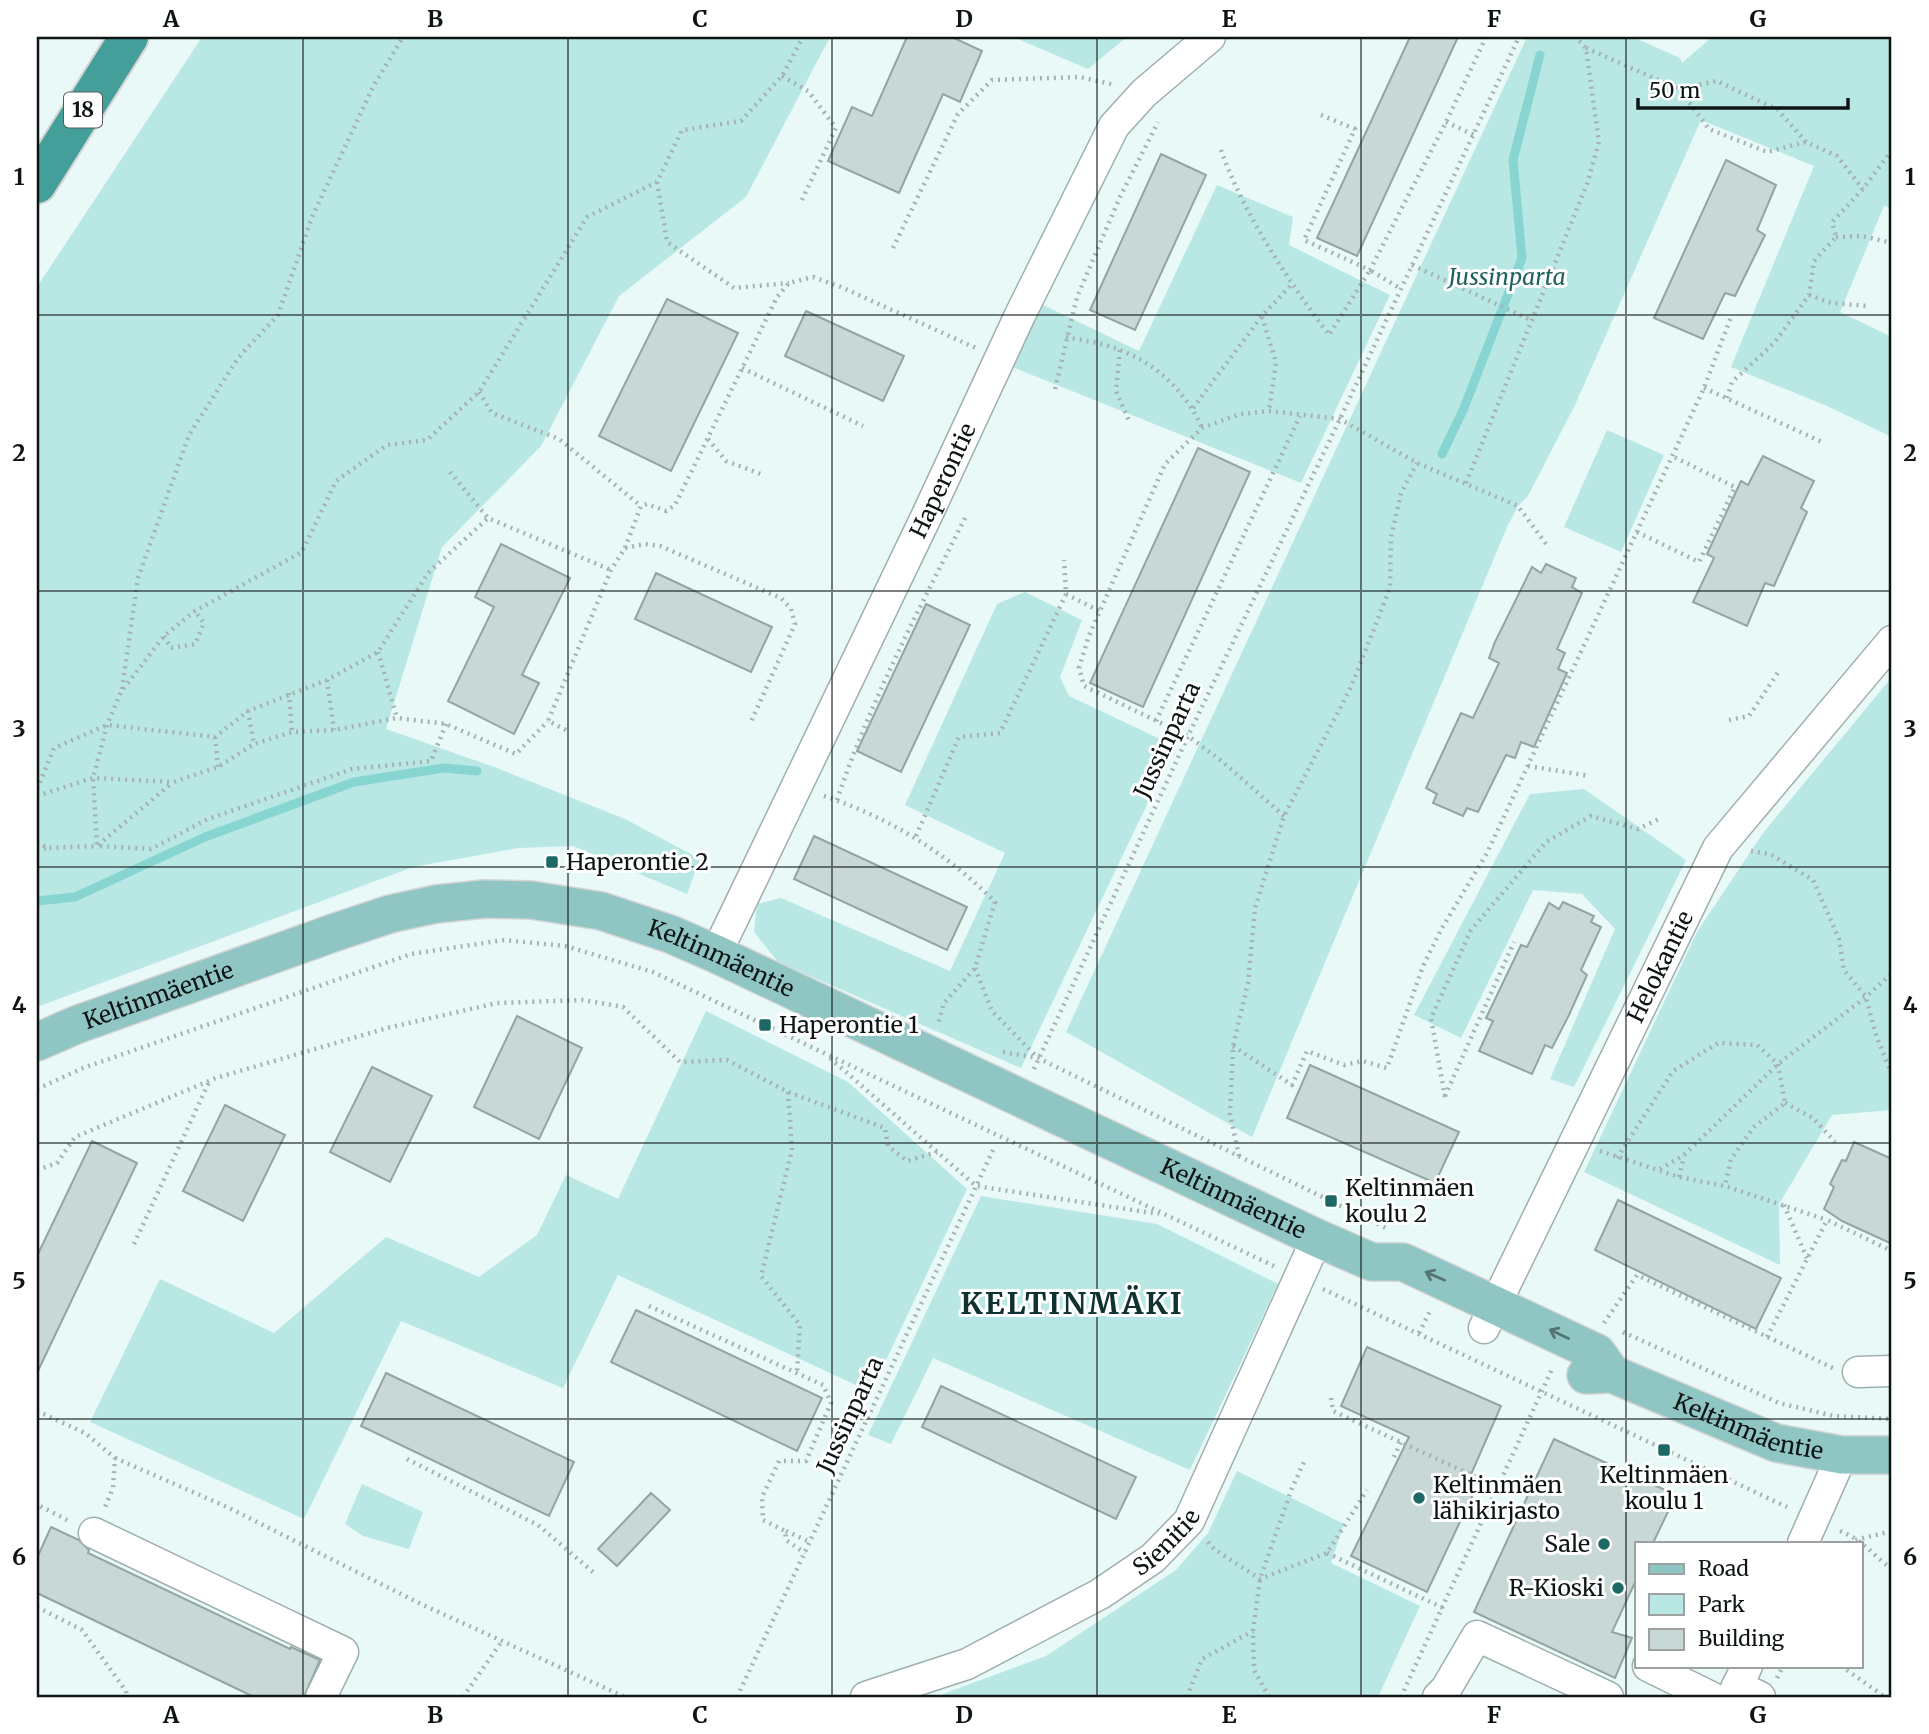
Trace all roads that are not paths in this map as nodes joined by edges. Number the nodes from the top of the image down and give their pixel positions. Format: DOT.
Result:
graph roads {
  1 [pos="129,37"];
  2 [pos="1210,37"];
  3 [pos="37,184"];
  4 [pos="1892,641"];
  5 [pos="716,954"];
  6 [pos="37,1042"];
  7 [pos="1317,1238"];
  8 [pos="1490,1316"];
  9 [pos="1892,1371"];
  10 [pos="1857,1372"];
  11 [pos="1842,1455"];
  12 [pos="1892,1455"];
  13 [pos="1809,1531"];
  14 [pos="94,1533"];
  15 [pos="1655,1668"];
  16 [pos="1737,1689"];
  17 [pos="912,1691"];
  18 [pos="321,1697"];
  19 [pos="866,1697"];
  20 [pos="1438,1697"];
  21 [pos="1608,1697"];
  1 -- 3 [label="highway, 18"];
  2 -- 5 [label="street, Haperontie"];
  4 -- 8 [label="street, Helokantie"];
  5 -- 6 [label="main road, Keltinmäentie"];
  5 -- 7 [label="main road, Keltinmäentie"];
  7 -- 8 [label="main road, Keltinmäentie"];
  7 -- 17 [label="street, Sienitie"];
  8 -- 11 [label="main road, Keltinmäentie"];
  9 -- 10 [label="street"];
  11 -- 12 [label="main road, Keltinmäentie"];
  11 -- 13 [label="street"];
  14 -- 18 [label="street"];
  15 -- 16 [label="street"];
  17 -- 19 [label="street, Sienitie"];
  20 -- 21 [label="street"];
}
